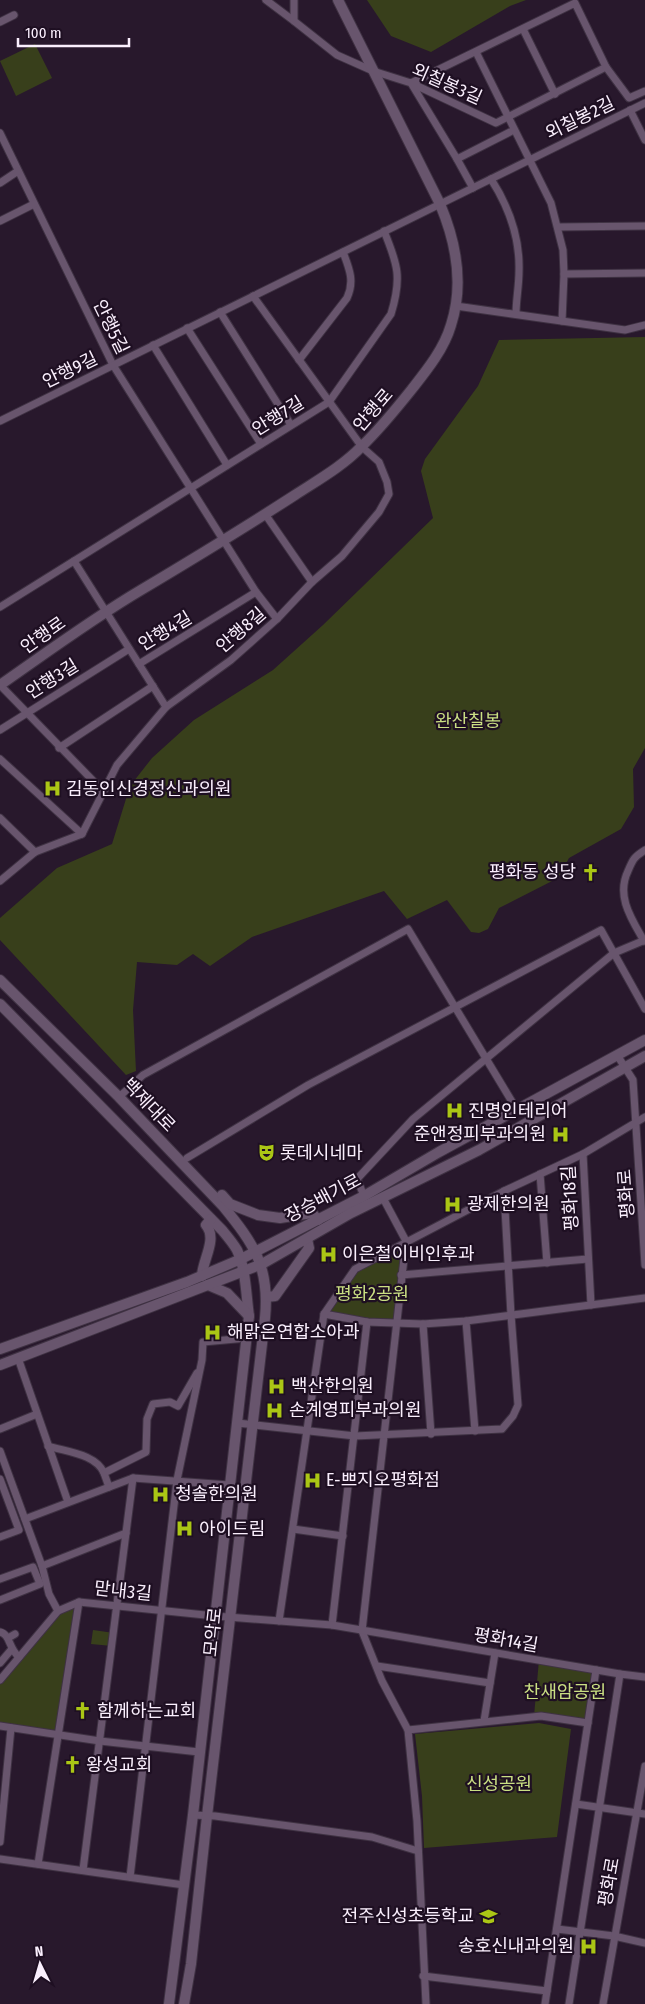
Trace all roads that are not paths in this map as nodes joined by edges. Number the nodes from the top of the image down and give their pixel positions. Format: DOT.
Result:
graph roads {
  1 [pos="266,0"];
  2 [pos="294,0"];
  3 [pos="338,0"];
  4 [pos="14,15"];
  5 [pos="294,21"];
  6 [pos="0,22"];
  7 [pos="524,29"];
  8 [pos="476,52"];
  9 [pos="606,67"];
  10 [pos="373,71"];
  11 [pos="411,83"];
  12 [pos="645,91"];
  13 [pos="555,94"];
  14 [pos="645,103"];
  15 [pos="630,110"];
  16 [pos="508,117"];
  17 [pos="514,130"];
  18 [pos="0,133"];
  19 [pos="645,140"];
  20 [pos="457,158"];
  21 [pos="529,160"];
  22 [pos="18,171"];
  23 [pos="492,178"];
  24 [pos="0,183"];
  25 [pos="473,188"];
  26 [pos="34,204"];
  27 [pos="440,204"];
  28 [pos="0,221"];
  29 [pos="645,226"];
  30 [pos="558,227"];
  31 [pos="384,231"];
  32 [pos="343,252"];
  33 [pos="645,273"];
  34 [pos="564,274"];
  35 [pos="253,296"];
  36 [pos="456,306"];
  37 [pos="220,312"];
  38 [pos="516,314"];
  39 [pos="562,321"];
  40 [pos="645,325"];
  41 [pos="188,328"];
  42 [pos="153,346"];
  43 [pos="299,360"];
  44 [pos="113,365"];
  45 [pos="329,402"];
  46 [pos="0,421"];
  47 [pos="291,426"];
  48 [pos="261,444"];
  49 [pos="362,447"];
  50 [pos="227,465"];
  51 [pos="191,488"];
  52 [pos="265,514"];
  53 [pos="224,540"];
  54 [pos="74,561"];
  55 [pos="312,582"];
  56 [pos="256,592"];
  57 [pos="0,607"];
  58 [pos="105,611"];
  59 [pos="277,619"];
  60 [pos="129,649"];
  61 [pos="139,664"];
  62 [pos="94,670"];
  63 [pos="0,685"];
  64 [pos="153,686"];
  65 [pos="166,707"];
  66 [pos="26,712"];
  67 [pos="0,730"];
  68 [pos="59,748"];
  69 [pos="0,759"];
  70 [pos="103,791"];
  71 [pos="0,818"];
  72 [pos="82,834"];
  73 [pos="645,850"];
  74 [pos="35,852"];
  75 [pos="0,880"];
  76 [pos="644,940"];
  77 [pos="614,953"];
  78 [pos="0,980"];
  79 [pos="0,1004"];
  80 [pos="455,1006"];
  81 [pos="645,1008"];
  82 [pos="645,1040"];
  83 [pos="617,1056"];
  84 [pos="645,1056"];
  85 [pos="488,1059"];
  86 [pos="625,1068"];
  87 [pos="119,1097"];
  88 [pos="517,1110"];
  89 [pos="645,1117"];
  90 [pos="636,1122"];
  91 [pos="164,1144"];
  92 [pos="583,1154"];
  93 [pos="187,1158"];
  94 [pos="540,1174"];
  95 [pos="504,1191"];
  96 [pos="364,1196"];
  97 [pos="383,1198"];
  98 [pos="211,1219"];
  99 [pos="318,1220"];
  100 [pos="307,1239"];
  101 [pos="406,1242"];
  102 [pos="256,1252"];
  103 [pos="588,1259"];
  104 [pos="241,1260"];
  105 [pos="547,1263"];
  106 [pos="262,1264"];
  107 [pos="645,1265"];
  108 [pos="508,1266"];
  109 [pos="243,1273"];
  110 [pos="202,1276"];
  111 [pos="402,1276"];
  112 [pos="208,1285"];
  113 [pos="266,1298"];
  114 [pos="645,1298"];
  115 [pos="591,1305"];
  116 [pos="324,1314"];
  117 [pos="510,1315"];
  118 [pos="249,1316"];
  119 [pos="466,1321"];
  120 [pos="367,1322"];
  121 [pos="396,1323"];
  122 [pos="423,1324"];
  123 [pos="247,1338"];
  124 [pos="0,1349"];
  125 [pos="18,1358"];
  126 [pos="0,1365"];
  127 [pos="201,1366"];
  128 [pos="37,1414"];
  129 [pos="237,1423"];
  130 [pos="253,1425"];
  131 [pos="0,1429"];
  132 [pos="307,1431"];
  133 [pos="475,1431"];
  134 [pos="431,1434"];
  135 [pos="384,1435"];
  136 [pos="354,1436"];
  137 [pos="48,1446"];
  138 [pos="0,1451"];
  139 [pos="104,1473"];
  140 [pos="133,1478"];
  141 [pos="0,1479"];
  142 [pos="177,1480"];
  143 [pos="229,1485"];
  144 [pos="109,1487"];
  145 [pos="3,1496"];
  146 [pos="68,1502"];
  147 [pos="25,1519"];
  148 [pos="293,1529"];
  149 [pos="126,1532"];
  150 [pos="343,1536"];
  151 [pos="0,1537"];
  152 [pos="42,1566"];
  153 [pos="0,1579"];
  154 [pos="0,1600"];
  155 [pos="80,1602"];
  156 [pos="117,1605"];
  157 [pos="58,1611"];
  158 [pos="162,1611"];
  159 [pos="215,1616"];
  160 [pos="231,1617"];
  161 [pos="279,1621"];
  162 [pos="332,1626"];
  163 [pos="362,1630"];
  164 [pos="0,1632"];
  165 [pos="11,1650"];
  166 [pos="495,1653"];
  167 [pos="19,1657"];
  168 [pos="0,1663"];
  169 [pos="376,1666"];
  170 [pos="596,1670"];
  171 [pos="620,1674"];
  172 [pos="645,1677"];
  173 [pos="0,1680"];
  174 [pos="490,1683"];
  175 [pos="484,1721"];
  176 [pos="588,1723"];
  177 [pos="0,1726"];
  178 [pos="11,1728"];
  179 [pos="408,1730"];
  180 [pos="59,1735"];
  181 [pos="100,1741"];
  182 [pos="145,1746"];
  183 [pos="199,1752"];
  184 [pos="645,1766"];
  185 [pos="576,1804"];
  186 [pos="600,1808"];
  187 [pos="637,1813"];
  188 [pos="645,1814"];
  189 [pos="193,1815"];
  190 [pos="207,1816"];
  191 [pos="0,1842"];
  192 [pos="418,1851"];
  193 [pos="0,1859"];
  194 [pos="38,1864"];
  195 [pos="83,1870"];
  196 [pos="130,1877"];
  197 [pos="184,1885"];
  198 [pos="556,1929"];
  199 [pos="580,1933"];
  200 [pos="614,1936"];
  201 [pos="645,1943"];
  202 [pos="423,1976"];
  203 [pos="547,1991"];
  204 [pos="169,2004"];
  205 [pos="184,2004"];
  206 [pos="426,2004"];
  207 [pos="545,2004"];
  208 [pos="569,2004"];
  209 [pos="604,2004"];
  1 -- 5 [label="street, 외칠봉3길"];
  2 -- 5 [label="street"];
  3 -- 10 [label="street, 안행로"];
  4 -- 6 [label="street"];
  5 -- 10 [label="street, 외칠봉3길"];
  7 -- 8 [label="street"];
  7 -- 9 [label="street"];
  7 -- 13 [label="street"];
  8 -- 11 [label="street"];
  8 -- 16 [label="street, 외칠봉3길"];
  9 -- 12 [label="street"];
  9 -- 13 [label="street, 외칠봉3길"];
  10 -- 11 [label="street, 외칠봉3길"];
  10 -- 27 [label="street, 안행로"];
  11 -- 16 [label="street, 외칠봉3길"];
  11 -- 20 [label="street"];
  13 -- 16 [label="street, 외칠봉3길"];
  14 -- 15 [label="street, 외칠봉2길"];
  15 -- 19 [label="street"];
  15 -- 21 [label="street, 외칠봉2길"];
  16 -- 17 [label="street"];
  17 -- 20 [label="street"];
  17 -- 21 [label="street"];
  18 -- 22 [label="street, 안행5길"];
  20 -- 25 [label="street"];
  21 -- 23 [label="street, 외칠봉2길"];
  21 -- 30 [label="street"];
  22 -- 24 [label="street"];
  22 -- 26 [label="street, 안행5길"];
  23 -- 25 [label="street, 외칠봉2길"];
  23 -- 38 [label="street"];
  25 -- 27 [label="street, 외칠봉2길"];
  26 -- 28 [label="street"];
  26 -- 44 [label="street, 안행5길"];
  27 -- 31 [label="street, 안행9길"];
  27 -- 36 [label="street, 안행로"];
  29 -- 30 [label="street"];
  30 -- 34 [label="street"];
  31 -- 32 [label="street, 안행9길"];
  31 -- 45 [label="street, 안행7길"];
  32 -- 35 [label="street, 안행9길"];
  32 -- 43 [label="street"];
  33 -- 34 [label="street"];
  34 -- 39 [label="street"];
  35 -- 37 [label="street, 안행9길"];
  35 -- 43 [label="street, 안행7길"];
  36 -- 38 [label="street"];
  36 -- 49 [label="street, 안행로"];
  37 -- 41 [label="street, 안행9길"];
  37 -- 47 [label="street"];
  38 -- 39 [label="street"];
  39 -- 40 [label="street"];
  41 -- 42 [label="street, 안행9길"];
  41 -- 48 [label="street"];
  42 -- 44 [label="street, 안행9길"];
  42 -- 50 [label="street"];
  43 -- 45 [label="street, 안행7길"];
  44 -- 46 [label="street, 안행9길"];
  44 -- 51 [label="street, 안행5길"];
  45 -- 47 [label="street, 안행7길"];
  45 -- 49 [label="street, 안행7길"];
  47 -- 48 [label="street, 안행7길"];
  48 -- 50 [label="street, 안행7길"];
  49 -- 52 [label="street, 안행로"];
  49 -- 55 [label="street, 안행8길"];
  50 -- 51 [label="street"];
  51 -- 53 [label="street, 안행5길"];
  51 -- 54 [label="street"];
  52 -- 53 [label="street, 안행로"];
  52 -- 55 [label="street"];
  53 -- 56 [label="street, 안행5길"];
  53 -- 58 [label="street, 안행로"];
  54 -- 57 [label="street"];
  54 -- 58 [label="street, 안행4길"];
  55 -- 59 [label="street, 안행8길"];
  56 -- 59 [label="street, 안행5길"];
  56 -- 61 [label="street, 안행4길"];
  58 -- 60 [label="street, 안행4길"];
  58 -- 63 [label="street, 안행로"];
  59 -- 65 [label="street, 안행8길"];
  60 -- 61 [label="street, 안행4길"];
  60 -- 62 [label="street, 안행4길"];
  61 -- 64 [label="street, 안행4길"];
  62 -- 66 [label="street, 안행3길"];
  63 -- 66 [label="street, 안행3길"];
  64 -- 65 [label="street, 안행4길"];
  64 -- 68 [label="street"];
  65 -- 70 [label="street, 안행8길"];
  66 -- 67 [label="street, 안행3길"];
  66 -- 68 [label="street, 안행3길"];
  68 -- 70 [label="street, 안행3길"];
  69 -- 72 [label="street"];
  70 -- 72 [label="street, 안행8길"];
  71 -- 74 [label="street"];
  72 -- 74 [label="street"];
  73 -- 76 [label="street"];
  74 -- 75 [label="street"];
  76 -- 77 [label="street"];
  77 -- 80 [label="street"];
  77 -- 81 [label="street"];
  77 -- 85 [label="street"];
  78 -- 87 [label="street, 백제대로"];
  79 -- 98 [label="street, 백제대로"];
  80 -- 85 [label="street"];
  80 -- 87 [label="street"];
  80 -- 93 [label="street"];
  82 -- 83 [label="street, 장승배기로"];
  83 -- 86 [label="street, 평화로"];
  83 -- 88 [label="street, 장승배기로"];
  84 -- 86 [label="street, 장승배기로"];
  85 -- 88 [label="street"];
  85 -- 96 [label="street"];
  86 -- 90 [label="street, 평화로"];
  86 -- 97 [label="street, 장승배기로"];
  87 -- 91 [label="street, 백제대로"];
  88 -- 96 [label="street, 장승배기로"];
  89 -- 90 [label="street"];
  90 -- 92 [label="street"];
  90 -- 107 [label="street, 평화로"];
  91 -- 93 [label="street"];
  91 -- 102 [label="street, 백제대로"];
  92 -- 94 [label="street, 평화18길"];
  92 -- 103 [label="street, 평화18길"];
  93 -- 99 [label="street"];
  94 -- 95 [label="street, 평화18길"];
  94 -- 105 [label="street, 평화18길"];
  95 -- 101 [label="street, 평화18길"];
  95 -- 108 [label="street"];
  96 -- 99 [label="street, 장승배기로"];
  97 -- 100 [label="street, 장승배기로"];
  97 -- 101 [label="street"];
  98 -- 104 [label="street, 백제대로"];
  98 -- 110 [label="street"];
  99 -- 102 [label="street, 장승배기로"];
  100 -- 106 [label="street, 장승배기로"];
  100 -- 113 [label="street"];
  101 -- 111 [label="street"];
  101 -- 116 [label="street, 평화18길"];
  102 -- 104 [label="street, 장승배기로"];
  102 -- 106 [label="street, 백제대로"];
  103 -- 105 [label="street"];
  103 -- 115 [label="street, 평화18길"];
  104 -- 109 [label="street, 백제대로"];
  104 -- 110 [label="street, 장승배기로"];
  105 -- 108 [label="street"];
  106 -- 109 [label="street, 장승배기로"];
  106 -- 113 [label="street, 모악로"];
  108 -- 111 [label="street"];
  108 -- 117 [label="street"];
  109 -- 112 [label="street, 장승배기로"];
  109 -- 118 [label="street, 모악로"];
  110 -- 124 [label="street, 장승배기로"];
  111 -- 121 [label="street"];
  112 -- 118 [label="street"];
  112 -- 125 [label="street, 장승배기로"];
  113 -- 130 [label="street, 모악로"];
  114 -- 115 [label="street"];
  115 -- 117 [label="street"];
  116 -- 120 [label="street"];
  116 -- 132 [label="street, 평화18길"];
  117 -- 119 [label="street"];
  117 -- 133 [label="street"];
  118 -- 123 [label="street, 모악로"];
  119 -- 122 [label="street"];
  119 -- 133 [label="street"];
  120 -- 121 [label="street"];
  120 -- 136 [label="street"];
  121 -- 122 [label="street"];
  121 -- 135 [label="street"];
  122 -- 134 [label="street"];
  123 -- 127 [label="street"];
  123 -- 129 [label="street, 모악로"];
  125 -- 126 [label="street, 장승배기로"];
  125 -- 128 [label="street"];
  127 -- 139 [label="street"];
  127 -- 142 [label="street"];
  128 -- 131 [label="street"];
  128 -- 137 [label="street"];
  129 -- 130 [label="street"];
  129 -- 143 [label="street, 모악로"];
  130 -- 132 [label="street"];
  130 -- 160 [label="street, 모악로"];
  132 -- 136 [label="street"];
  132 -- 148 [label="street"];
  133 -- 134 [label="street"];
  134 -- 135 [label="street"];
  135 -- 136 [label="street"];
  135 -- 163 [label="street"];
  136 -- 150 [label="street"];
  137 -- 139 [label="street"];
  137 -- 146 [label="street"];
  138 -- 147 [label="street"];
  139 -- 144 [label="street"];
  140 -- 142 [label="street"];
  140 -- 144 [label="street"];
  140 -- 149 [label="street"];
  141 -- 145 [label="street"];
  142 -- 143 [label="street"];
  142 -- 158 [label="street"];
  143 -- 159 [label="street, 모악로"];
  144 -- 146 [label="street"];
  145 -- 151 [label="street"];
  146 -- 147 [label="street"];
  147 -- 152 [label="street"];
  148 -- 150 [label="street"];
  148 -- 161 [label="street"];
  149 -- 152 [label="street"];
  149 -- 156 [label="street"];
  150 -- 162 [label="street"];
  152 -- 157 [label="street"];
  153 -- 154 [label="street"];
  155 -- 156 [label="street, 맏내3길"];
  155 -- 157 [label="street, 맏내3길"];
  155 -- 180 [label="street"];
  156 -- 158 [label="street, 맏내3길"];
  156 -- 181 [label="street"];
  157 -- 167 [label="street, 맏내3길"];
  158 -- 159 [label="street, 맏내3길"];
  158 -- 182 [label="street"];
  159 -- 160 [label="street, 평화14길"];
  159 -- 183 [label="street, 모악로"];
  160 -- 161 [label="street, 평화14길"];
  160 -- 190 [label="street, 모악로"];
  161 -- 162 [label="street, 평화14길"];
  162 -- 163 [label="street, 평화14길"];
  163 -- 166 [label="street, 평화14길"];
  163 -- 169 [label="street"];
  164 -- 165 [label="street"];
  165 -- 167 [label="street"];
  165 -- 168 [label="street"];
  166 -- 170 [label="street, 평화14길"];
  166 -- 174 [label="street"];
  167 -- 173 [label="street, 맏내3길"];
  169 -- 174 [label="street"];
  169 -- 179 [label="street"];
  170 -- 171 [label="street, 평화14길"];
  170 -- 176 [label="street"];
  171 -- 172 [label="street, 평화14길"];
  171 -- 186 [label="street"];
  174 -- 175 [label="street"];
  175 -- 176 [label="street"];
  175 -- 179 [label="street"];
  176 -- 185 [label="street"];
  177 -- 178 [label="street"];
  178 -- 180 [label="street"];
  178 -- 191 [label="street"];
  179 -- 192 [label="street"];
  180 -- 181 [label="street"];
  180 -- 194 [label="street"];
  181 -- 182 [label="street"];
  181 -- 195 [label="street"];
  182 -- 183 [label="street"];
  182 -- 196 [label="street"];
  183 -- 189 [label="street, 모악로"];
  184 -- 187 [label="street, 평화로"];
  185 -- 186 [label="street"];
  185 -- 198 [label="street"];
  186 -- 187 [label="street"];
  186 -- 199 [label="street"];
  187 -- 188 [label="street"];
  187 -- 200 [label="street, 평화로"];
  189 -- 190 [label="street"];
  189 -- 197 [label="street, 모악로"];
  190 -- 192 [label="street"];
  190 -- 205 [label="street, 모악로"];
  192 -- 202 [label="street"];
  193 -- 194 [label="street"];
  194 -- 195 [label="street"];
  195 -- 196 [label="street"];
  196 -- 197 [label="street"];
  197 -- 204 [label="street, 모악로"];
  198 -- 199 [label="street"];
  198 -- 203 [label="street"];
  199 -- 200 [label="street"];
  199 -- 208 [label="street"];
  200 -- 201 [label="street"];
  200 -- 209 [label="street, 평화로"];
  202 -- 203 [label="street"];
  202 -- 206 [label="street"];
  203 -- 207 [label="street"];
}
